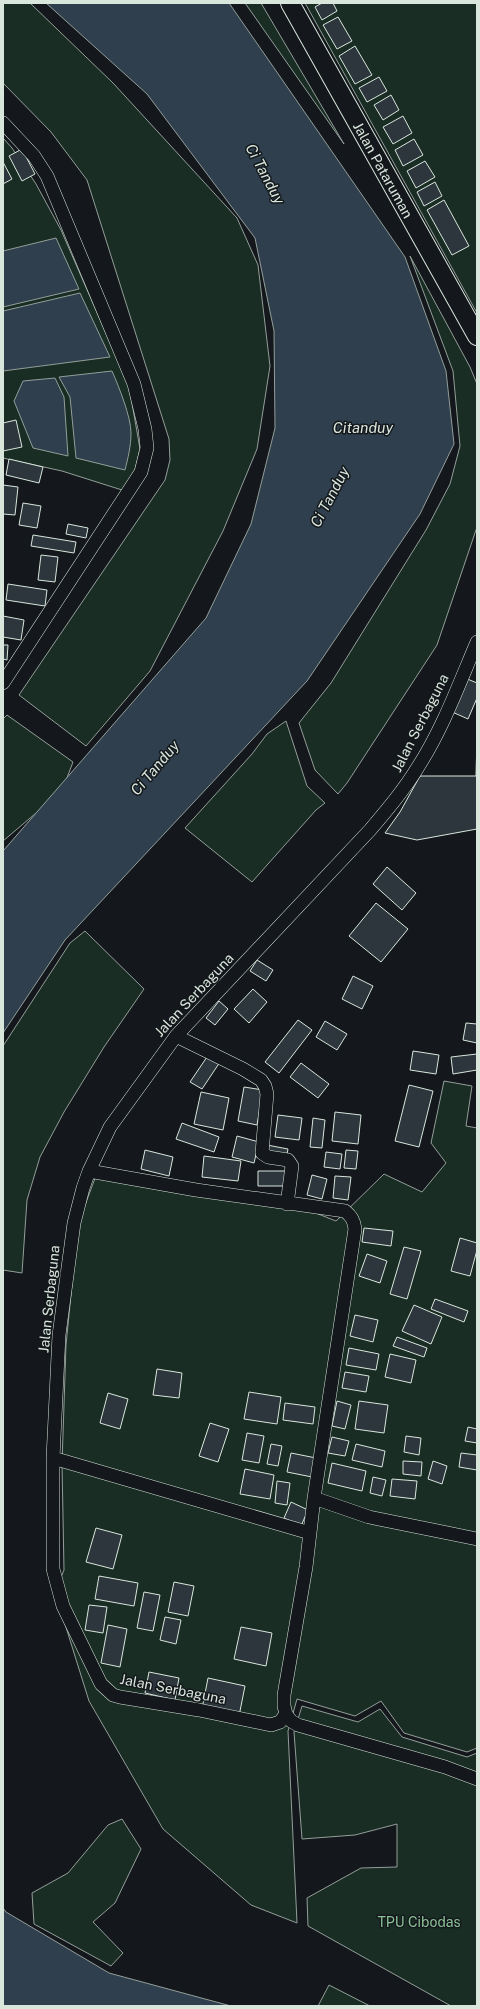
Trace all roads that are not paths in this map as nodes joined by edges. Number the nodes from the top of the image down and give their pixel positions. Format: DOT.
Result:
graph roads {
  1 [pos="290,3"];
  2 [pos="3,123"];
  3 [pos="477,336"];
  4 [pos="477,642"];
  5 [pos="3,683"];
  6 [pos="176,1036"];
  7 [pos="89,1170"];
  8 [pos="287,1204"];
  9 [pos="53,1458"];
  10 [pos="314,1498"];
  11 [pos="310,1532"];
  12 [pos="477,1540"];
  13 [pos="286,1714"];
  14 [pos="477,1779"];
  1 -- 3 [label="street, Jalan Pataruman"];
  2 -- 5 [label="street"];
  4 -- 6 [label="street, Jalan Serbaguna"];
  6 -- 7 [label="street, Jalan Serbaguna"];
  6 -- 8 [label="street"];
  7 -- 8 [label="street"];
  7 -- 9 [label="street, Jalan Serbaguna"];
  8 -- 10 [label="street"];
  9 -- 11 [label="street"];
  9 -- 13 [label="street, Jalan Serbaguna"];
  10 -- 11 [label="street"];
  10 -- 12 [label="street"];
  11 -- 13 [label="street"];
  13 -- 14 [label="street"];
}
